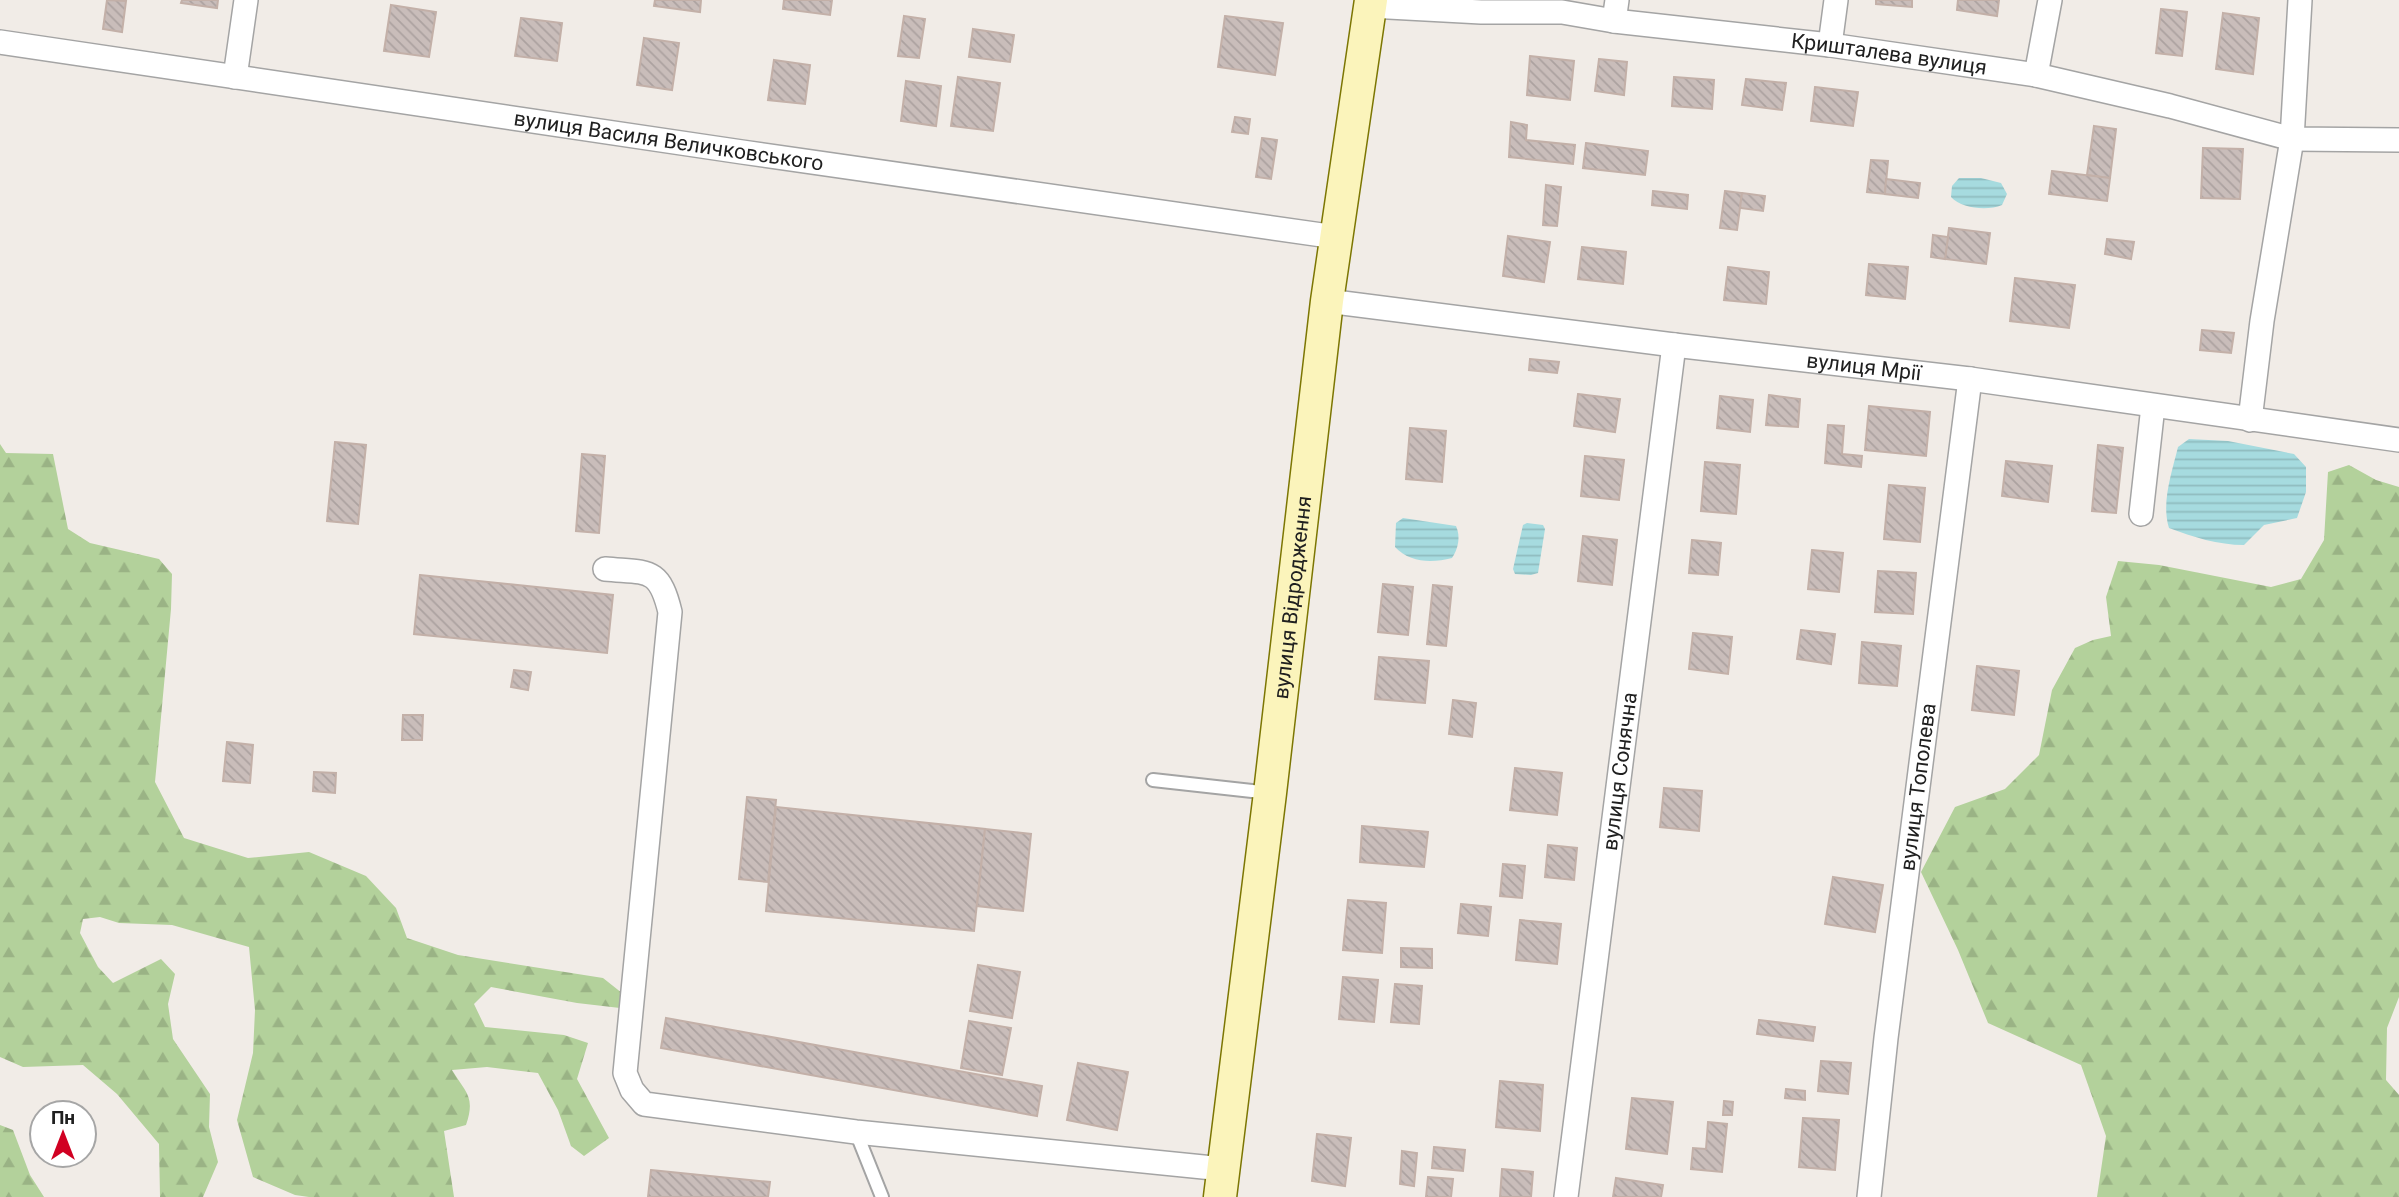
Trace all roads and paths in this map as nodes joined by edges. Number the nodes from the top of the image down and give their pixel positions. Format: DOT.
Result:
graph roads {
  1 [pos="246,0"];
  2 [pos="1836,0"];
  3 [pos="2050,0"];
  4 [pos="2300,0"];
  5 [pos="1371,3"];
  6 [pos="1616,10"];
  7 [pos="0,42"];
  8 [pos="1830,45"];
  9 [pos="2036,75"];
  10 [pos="235,77"];
  11 [pos="2292,139"];
  12 [pos="2399,140"];
  13 [pos="1336,237"];
  14 [pos="1327,301"];
  15 [pos="1674,345"];
  16 [pos="1970,379"];
  17 [pos="2152,406"];
  18 [pos="2250,420"];
  19 [pos="2399,440"];
  20 [pos="2141,514"];
  21 [pos="605,569"];
  22 [pos="1153,780"];
  23 [pos="1270,793"];
  24 [pos="856,1132"];
  25 [pos="1222,1183"];
  26 [pos="882,1197"];
  27 [pos="1566,1197"];
  28 [pos="1869,1197"];
  1 -- 10 [label="street"];
  2 -- 8 [label="street"];
  3 -- 9 [label="street"];
  4 -- 11 [label="street"];
  5 -- 6 [label="street, Кришталева вулиця"];
  5 -- 13 [label="street, вулиця Відродження"];
  6 -- 8 [label="street, Кришталева вулиця"];
  7 -- 10 [label="street, вулиця Василя Величковського"];
  8 -- 9 [label="street, Кришталева вулиця"];
  9 -- 11 [label="street, Кришталева вулиця"];
  10 -- 13 [label="street, вулиця Василя Величковського"];
  11 -- 12 [label="street, Кришталева вулиця"];
  11 -- 18 [label="street"];
  13 -- 14 [label="street, вулиця Відродження"];
  14 -- 15 [label="street, вулиця Мрії"];
  14 -- 23 [label="street, вулиця Відродження"];
  15 -- 16 [label="street, вулиця Мрії"];
  15 -- 27 [label="street, вулиця Сонячна"];
  16 -- 17 [label="street, вулиця Мрії"];
  16 -- 28 [label="street, вулиця Тополева"];
  17 -- 18 [label="street, вулиця Мрії"];
  17 -- 20 [label="street"];
  18 -- 19 [label="street, вулиця Мрії"];
  21 -- 24 [label="street"];
  22 -- 23 [label="lane"];
  23 -- 25 [label="street, вулиця Відродження"];
  24 -- 25 [label="street"];
  24 -- 26 [label="lane"];
}
